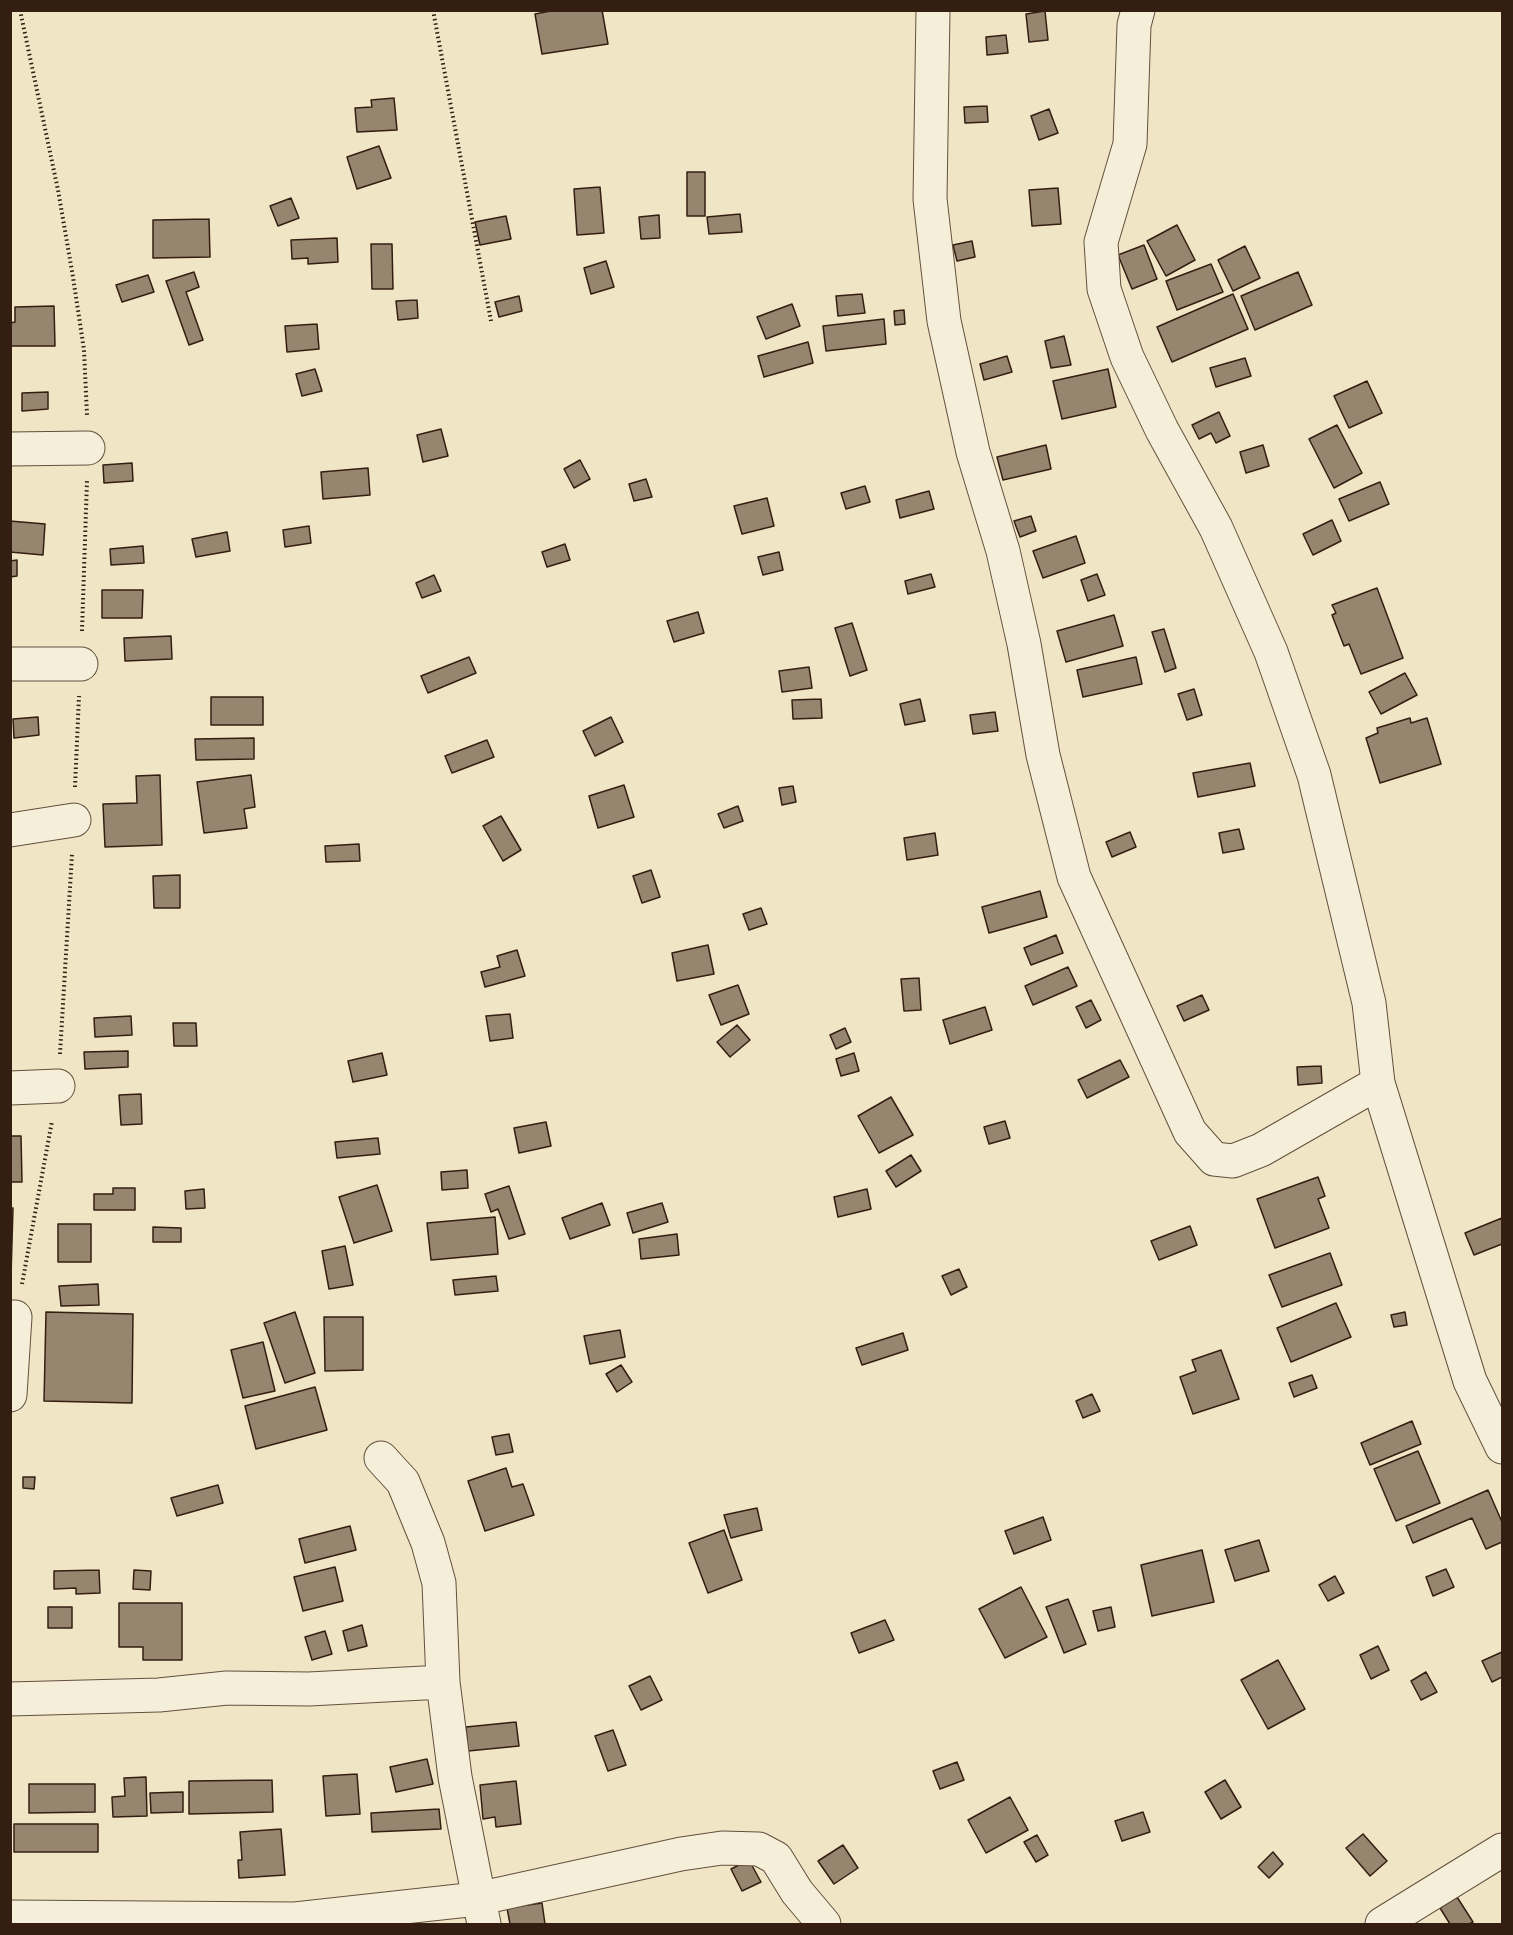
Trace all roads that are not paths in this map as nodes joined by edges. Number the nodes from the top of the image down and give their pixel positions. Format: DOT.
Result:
graph roads {
  1 [pos="933,10"];
  2 [pos="1138,10"];
  3 [pos="88,448"];
  4 [pos="10,449"];
  5 [pos="10,664"];
  6 [pos="81,664"];
  7 [pos="74,820"];
  8 [pos="10,830"];
  9 [pos="1378,1083"];
  10 [pos="58,1086"];
  11 [pos="10,1088"];
  12 [pos="10,1317"];
  13 [pos="10,1395"];
  14 [pos="1503,1448"];
  15 [pos="381,1458"];
  16 [pos="443,1682"];
  17 [pos="10,1699"];
  18 [pos="1503,1850"];
  19 [pos="481,1912"];
  20 [pos="10,1917"];
  21 [pos="824,1924"];
  22 [pos="1382,1924"];
  1 -- 9 [label="street"];
  2 -- 9 [label="street"];
  3 -- 4 [label="street"];
  5 -- 6 [label="street"];
  7 -- 8 [label="street"];
  9 -- 14 [label="street"];
  10 -- 11 [label="street"];
  12 -- 13 [label="street"];
  15 -- 16 [label="street"];
  16 -- 17 [label="street"];
  16 -- 19 [label="street"];
  18 -- 22 [label="street"];
  19 -- 20 [label="street"];
  19 -- 21 [label="street"];
}
